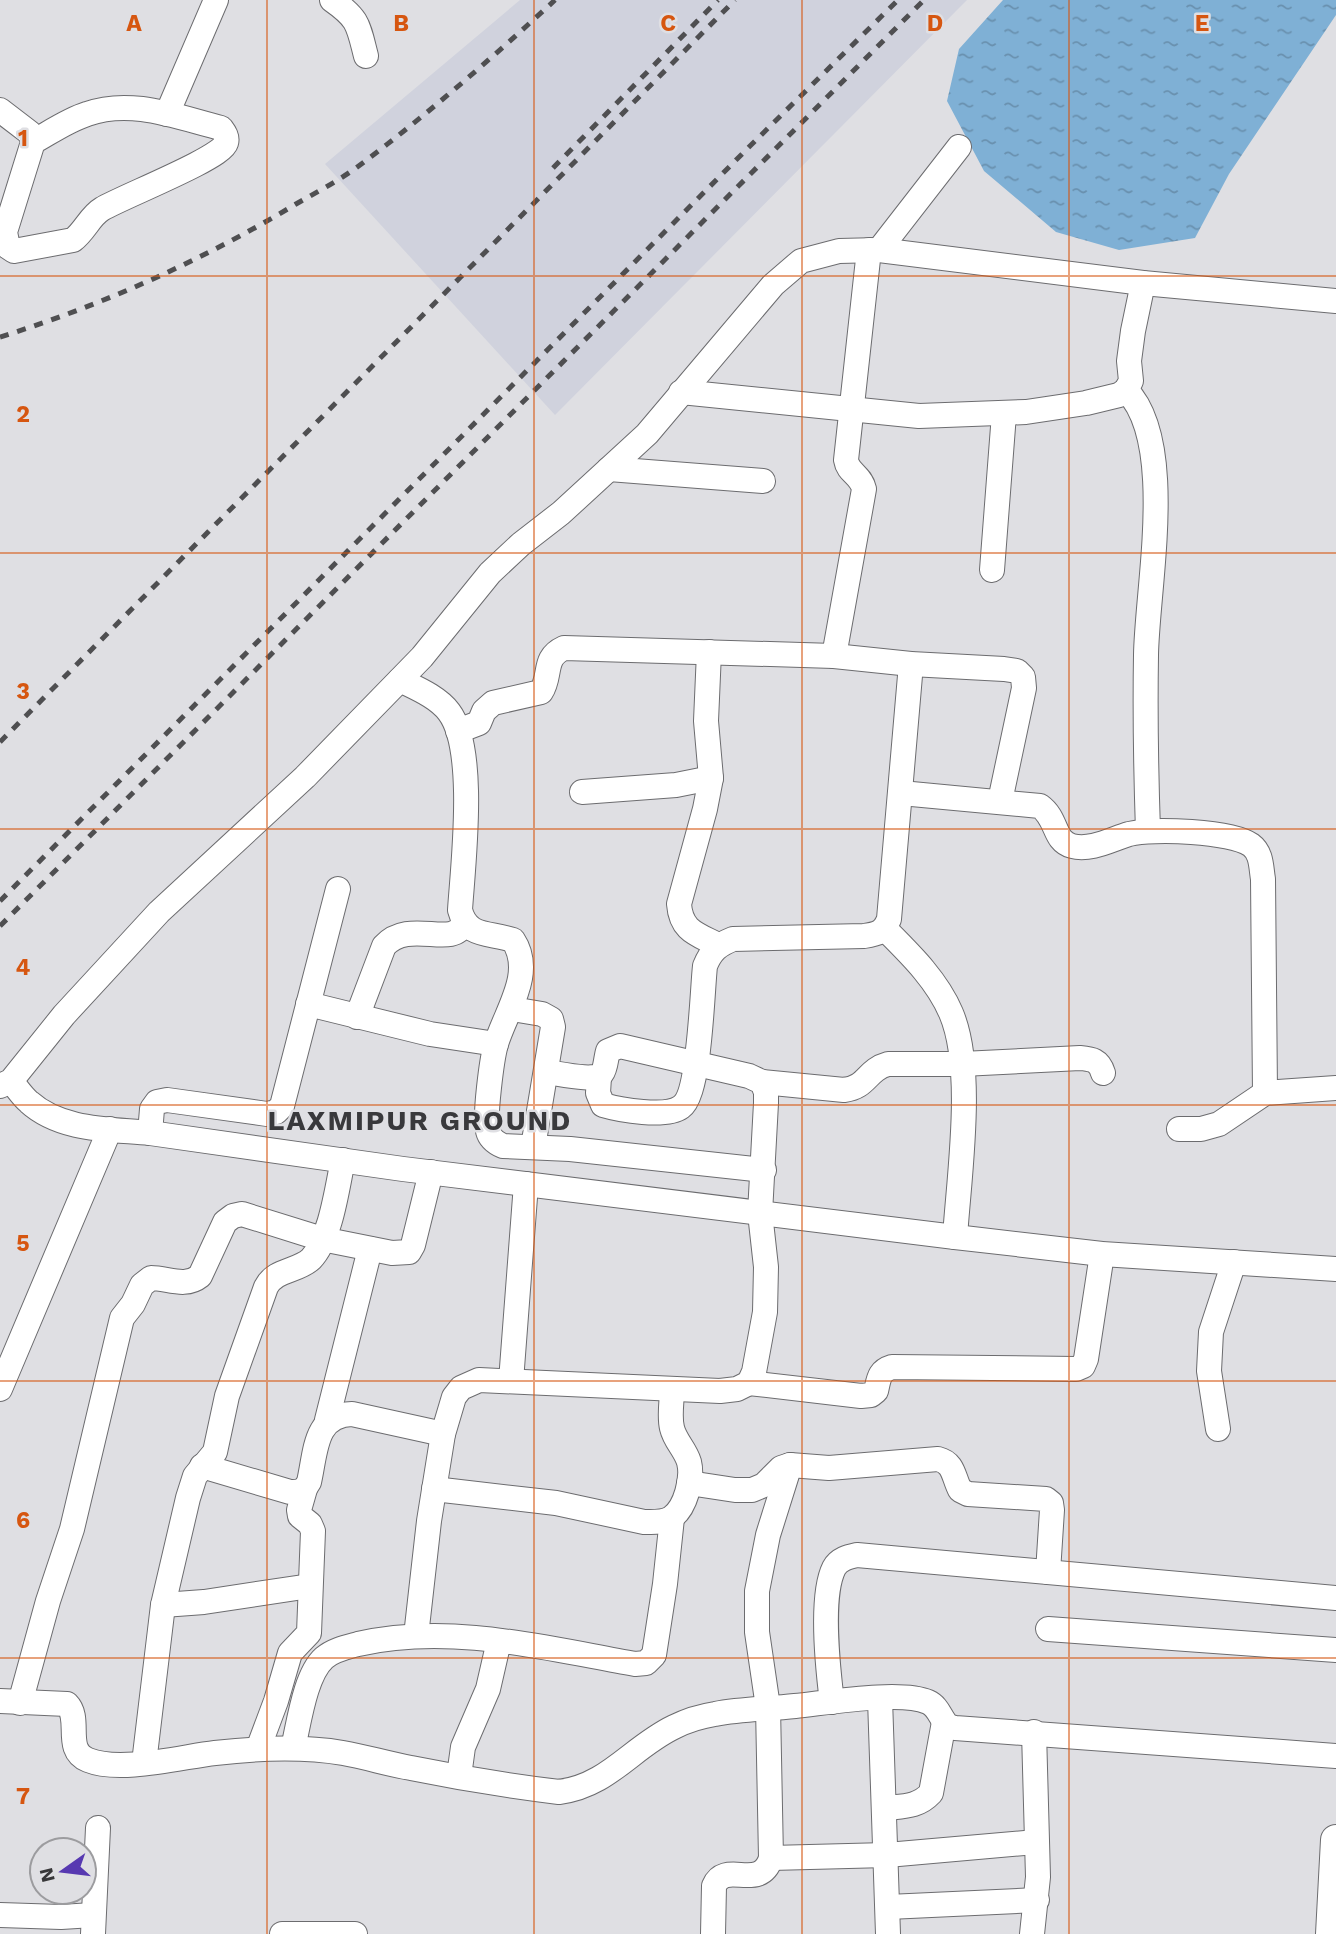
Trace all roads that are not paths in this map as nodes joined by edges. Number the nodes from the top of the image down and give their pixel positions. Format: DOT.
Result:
graph roads {
  1 [pos="215,0"];
  2 [pos="332,0"];
  3 [pos="366,56"];
  4 [pos="0,110"];
  5 [pos="167,114"];
  6 [pos="33,142"];
  7 [pos="959,147"];
  8 [pos="6,197"];
  9 [pos="874,250"];
  10 [pos="1143,283"];
  11 [pos="1336,301"];
  12 [pos="1126,390"];
  13 [pos="681,392"];
  14 [pos="852,409"];
  15 [pos="1004,414"];
  16 [pos="609,469"];
  17 [pos="763,481"];
  18 [pos="992,570"];
  19 [pos="709,652"];
  20 [pos="834,656"];
  21 [pos="911,664"];
  22 [pos="400,680"];
  23 [pos="458,731"];
  24 [pos="711,778"];
  25 [pos="582,792"];
  26 [pos="901,793"];
  27 [pos="1000,801"];
  28 [pos="1148,831"];
  29 [pos="338,889"];
  30 [pos="464,923"];
  31 [pos="885,929"];
  32 [pos="718,946"];
  33 [pos="308,1004"];
  34 [pos="512,1009"];
  35 [pos="357,1017"];
  36 [pos="496,1044"];
  37 [pos="696,1064"];
  38 [pos="962,1065"];
  39 [pos="546,1072"];
  40 [pos="1103,1073"];
  41 [pos="599,1077"];
  42 [pos="762,1082"];
  43 [pos="5,1083"];
  44 [pos="1336,1088"];
  45 [pos="1265,1093"];
  46 [pos="110,1129"];
  47 [pos="1179,1129"];
  48 [pos="150,1133"];
  49 [pos="533,1147"];
  50 [pos="343,1160"];
  51 [pos="431,1172"];
  52 [pos="527,1184"];
  53 [pos="762,1188"];
  54 [pos="955,1237"];
  55 [pos="323,1239"];
  56 [pos="370,1249"];
  57 [pos="1102,1254"];
  58 [pos="1234,1262"];
  59 [pos="1336,1269"];
  60 [pos="511,1381"];
  61 [pos="749,1383"];
  62 [pos="0,1388"];
  63 [pos="672,1389"];
  64 [pos="327,1420"];
  65 [pos="1218,1429"];
  66 [pos="443,1434"];
  67 [pos="790,1465"];
  68 [pos="202,1466"];
  69 [pos="690,1483"];
  70 [pos="305,1489"];
  71 [pos="434,1489"];
  72 [pos="672,1518"];
  73 [pos="1048,1572"];
  74 [pos="310,1586"];
  75 [pos="1336,1598"];
  76 [pos="163,1605"];
  77 [pos="1048,1629"];
  78 [pos="416,1636"];
  79 [pos="499,1641"];
  80 [pos="1336,1650"];
  81 [pos="880,1699"];
  82 [pos="10,1702"];
  83 [pos="832,1702"];
  84 [pos="768,1707"];
  85 [pos="944,1722"];
  86 [pos="1034,1732"];
  87 [pos="293,1748"];
  88 [pos="258,1749"];
  89 [pos="1336,1756"];
  90 [pos="144,1763"];
  91 [pos="459,1776"];
  92 [pos="886,1808"];
  93 [pos="98,1828"];
  94 [pos="1336,1840"];
  95 [pos="1036,1842"];
  96 [pos="887,1855"];
  97 [pos="771,1858"];
  98 [pos="1037,1900"];
  99 [pos="888,1907"];
  100 [pos="0,1916"];
  101 [pos="93,1924"];
  102 [pos="284,1934"];
  103 [pos="355,1934"];
  104 [pos="713,1934"];
  105 [pos="888,1934"];
  106 [pos="1032,1934"];
  107 [pos="1331,1934"];
  1 -- 5 [label="street"];
  2 -- 3 [label="street"];
  4 -- 6 [label="street"];
  5 -- 6 [label="street"];
  5 -- 8 [label="street"];
  6 -- 8 [label="street"];
  7 -- 9 [label="street"];
  9 -- 10 [label="street"];
  9 -- 13 [label="street"];
  9 -- 14 [label="street"];
  10 -- 11 [label="street"];
  10 -- 12 [label="street"];
  12 -- 15 [label="street"];
  12 -- 28 [label="street"];
  13 -- 14 [label="street"];
  13 -- 16 [label="street"];
  14 -- 15 [label="street"];
  14 -- 20 [label="street"];
  15 -- 18 [label="street"];
  16 -- 17 [label="street"];
  16 -- 22 [label="street"];
  19 -- 20 [label="street"];
  19 -- 23 [label="street"];
  19 -- 24 [label="street"];
  20 -- 21 [label="street"];
  21 -- 26 [label="street"];
  21 -- 27 [label="street"];
  22 -- 23 [label="street"];
  22 -- 43 [label="street"];
  23 -- 30 [label="street"];
  24 -- 25 [label="street"];
  24 -- 32 [label="street"];
  26 -- 27 [label="street"];
  26 -- 31 [label="street"];
  27 -- 28 [label="street"];
  28 -- 45 [label="street"];
  29 -- 33 [label="street"];
  30 -- 34 [label="street"];
  30 -- 35 [label="street"];
  31 -- 32 [label="street"];
  31 -- 38 [label="street"];
  32 -- 37 [label="street"];
  33 -- 35 [label="street"];
  33 -- 48 [label="street"];
  34 -- 36 [label="street"];
  34 -- 39 [label="street"];
  35 -- 36 [label="street"];
  36 -- 49 [label="street"];
  37 -- 41 [label="street"];
  37 -- 41 [label="street"];
  37 -- 42 [label="street"];
  38 -- 40 [label="street"];
  38 -- 42 [label="street"];
  38 -- 54 [label="street"];
  39 -- 41 [label="street"];
  39 -- 49 [label="street"];
  42 -- 53 [label="street"];
  43 -- 46 [label="street"];
  44 -- 45 [label="street"];
  45 -- 47 [label="street"];
  46 -- 48 [label="street"];
  46 -- 62 [label="street"];
  48 -- 50 [label="street"];
  49 -- 53 [label="street"];
  50 -- 51 [label="street"];
  50 -- 55 [label="street"];
  51 -- 52 [label="street"];
  51 -- 56 [label="street"];
  52 -- 53 [label="street"];
  52 -- 60 [label="street"];
  53 -- 54 [label="street"];
  53 -- 61 [label="street"];
  54 -- 57 [label="street"];
  55 -- 56 [label="street"];
  55 -- 68 [label="street"];
  55 -- 82 [label="street"];
  56 -- 64 [label="street"];
  57 -- 58 [label="street"];
  57 -- 61 [label="street"];
  58 -- 59 [label="street"];
  58 -- 65 [label="street"];
  60 -- 63 [label="street"];
  60 -- 66 [label="street"];
  61 -- 63 [label="street"];
  63 -- 69 [label="street"];
  64 -- 66 [label="street"];
  64 -- 70 [label="street"];
  66 -- 71 [label="street"];
  67 -- 69 [label="street"];
  67 -- 73 [label="street"];
  67 -- 84 [label="street"];
  68 -- 70 [label="street"];
  68 -- 76 [label="street"];
  69 -- 72 [label="street"];
  70 -- 74 [label="street"];
  71 -- 72 [label="street"];
  71 -- 78 [label="street"];
  72 -- 79 [label="street"];
  73 -- 75 [label="street"];
  73 -- 83 [label="street"];
  74 -- 76 [label="street"];
  74 -- 88 [label="street"];
  76 -- 90 [label="street"];
  77 -- 80 [label="street"];
  78 -- 79 [label="street"];
  78 -- 87 [label="street"];
  79 -- 91 [label="street"];
  81 -- 83 [label="street"];
  81 -- 85 [label="street"];
  81 -- 92 [label="street"];
  82 -- 90 [label="street"];
  83 -- 84 [label="street"];
  84 -- 91 [label="street"];
  84 -- 97 [label="street"];
  85 -- 86 [label="street"];
  85 -- 92 [label="street"];
  86 -- 89 [label="street"];
  86 -- 95 [label="street"];
  87 -- 88 [label="street"];
  87 -- 91 [label="street"];
  88 -- 90 [label="street"];
  92 -- 96 [label="street"];
  93 -- 101 [label="street"];
  94 -- 107 [label="main road"];
  95 -- 96 [label="street"];
  95 -- 98 [label="street"];
  96 -- 97 [label="street"];
  96 -- 99 [label="street"];
  97 -- 104 [label="street"];
  98 -- 99 [label="street"];
  98 -- 106 [label="street"];
  99 -- 105 [label="street"];
  100 -- 101 [label="street"];
  102 -- 103 [label="street"];
}
